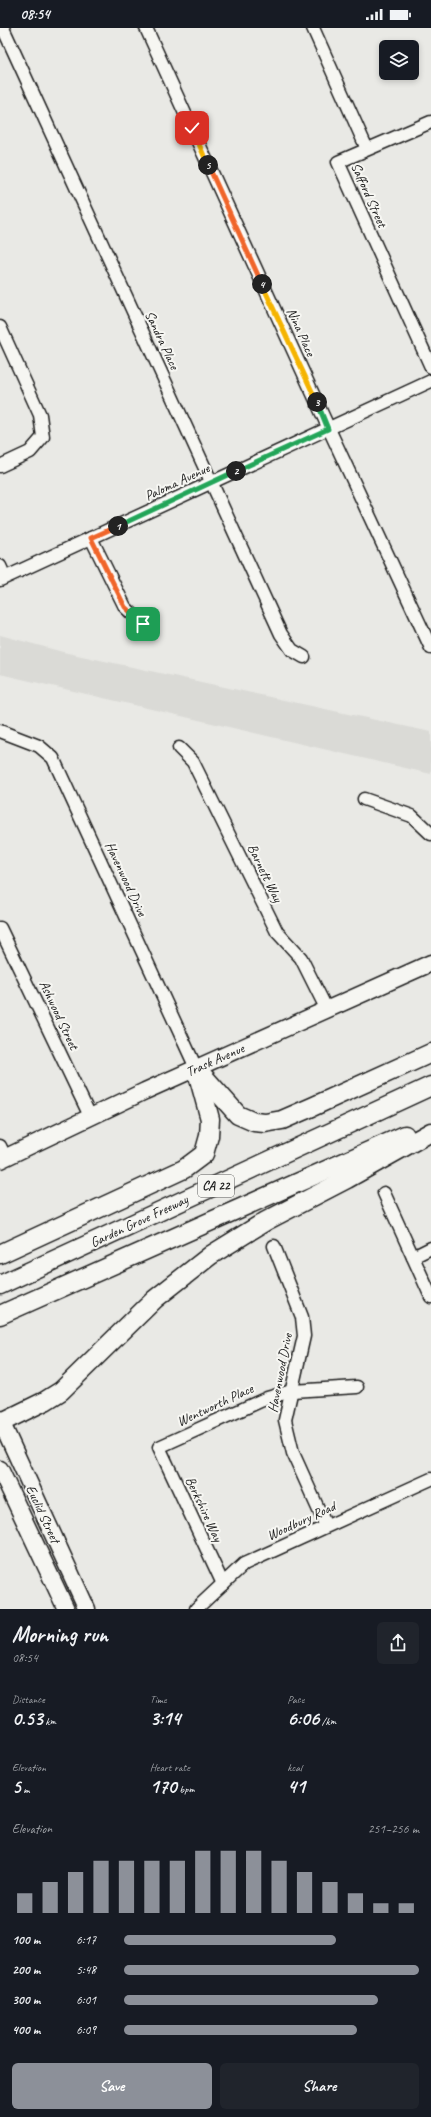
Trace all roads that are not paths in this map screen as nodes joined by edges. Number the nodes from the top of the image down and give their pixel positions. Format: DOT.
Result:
graph roads {
  1 [pos="3,28"];
  2 [pos="146,28"];
  3 [pos="313,28"];
  4 [pos="431,122"];
  5 [pos="367,149"];
  6 [pos="0,327"];
  7 [pos="5,352"];
  8 [pos="431,367"];
  9 [pos="431,381"];
  10 [pos="328,429"];
  11 [pos="0,466"];
  12 [pos="211,483"];
  13 [pos="91,538"];
  14 [pos="0,566"];
  15 [pos="3,579"];
  16 [pos="143,624"];
  17 [pos="431,648"];
  18 [pos="304,657"];
  19 [pos="0,731"];
  20 [pos="178,748"];
  21 [pos="364,799"];
  22 [pos="431,834"];
  23 [pos="1,928"];
  24 [pos="431,963"];
  25 [pos="327,1010"];
  26 [pos="431,1052"];
  27 [pos="196,1068"];
  28 [pos="431,1086"];
  29 [pos="90,1116"];
  30 [pos="431,1123"];
  31 [pos="431,1132"];
  32 [pos="2,1154"];
  33 [pos="384,1193"];
  34 [pos="274,1246"];
  35 [pos="431,1248"];
  36 [pos="0,1254"];
  37 [pos="413,1257"];
  38 [pos="0,1285"];
  39 [pos="431,1297"];
  40 [pos="0,1315"];
  41 [pos="357,1387"];
  42 [pos="292,1391"];
  43 [pos="0,1421"];
  44 [pos="159,1447"];
  45 [pos="0,1469"];
  46 [pos="431,1479"];
  47 [pos="326,1526"];
  48 [pos="50,1530"];
  49 [pos="33,1538"];
  50 [pos="223,1584"];
  51 [pos="66,1609"];
  52 [pos="87,1609"];
  53 [pos="196,1609"];
  1 -- 12 [label="street, Sandra Place"];
  2 -- 10 [label="street, Nina Place"];
  3 -- 5 [label="street, Safford Street"];
  4 -- 5 [label="street"];
  5 -- 8 [label="street, Safford Street"];
  6 -- 7 [label="street"];
  7 -- 11 [label="street"];
  9 -- 10 [label="street, Paloma Avenue"];
  10 -- 12 [label="street, Paloma Avenue"];
  10 -- 17 [label="street, Nina Place"];
  12 -- 13 [label="street, Paloma Avenue"];
  12 -- 18 [label="street, Sandra Place"];
  13 -- 15 [label="street, Paloma Avenue"];
  13 -- 16 [label="street"];
  14 -- 15 [label="street"];
  19 -- 27 [label="street, Havenwood Drive"];
  20 -- 25 [label="street, Barnett Way"];
  21 -- 22 [label="street"];
  23 -- 29 [label="street, Ashwood Street"];
  24 -- 25 [label="main road, Trask Avenue"];
  25 -- 27 [label="main road, Trask Avenue"];
  26 -- 27 [label="highway"];
  27 -- 29 [label="main road, Trask Avenue"];
  27 -- 36 [label="highway"];
  28 -- 38 [label="highway, Garden Grove Freeway / CA 22"];
  29 -- 32 [label="main road, Trask Avenue"];
  30 -- 40 [label="highway, Garden Grove Freeway / CA 22"];
  31 -- 43 [label="highway"];
  33 -- 37 [label="street"];
  34 -- 42 [label="street, Havenwood Drive"];
  35 -- 37 [label="street"];
  37 -- 39 [label="street"];
  41 -- 42 [label="street, Wentworth Place"];
  42 -- 44 [label="street, Wentworth Place"];
  42 -- 47 [label="street, Havenwood Drive"];
  43 -- 48 [label="main road, Euclid Street"];
  44 -- 50 [label="street, Berkshire Way"];
  45 -- 49 [label="main road, Euclid Street"];
  46 -- 47 [label="street, Woodbury Road"];
  47 -- 50 [label="street, Woodbury Road"];
  48 -- 49 [label="main road"];
  48 -- 52 [label="main road, Euclid Street"];
  49 -- 51 [label="main road, Euclid Street"];
  50 -- 53 [label="street, Woodbury Road"];
}
